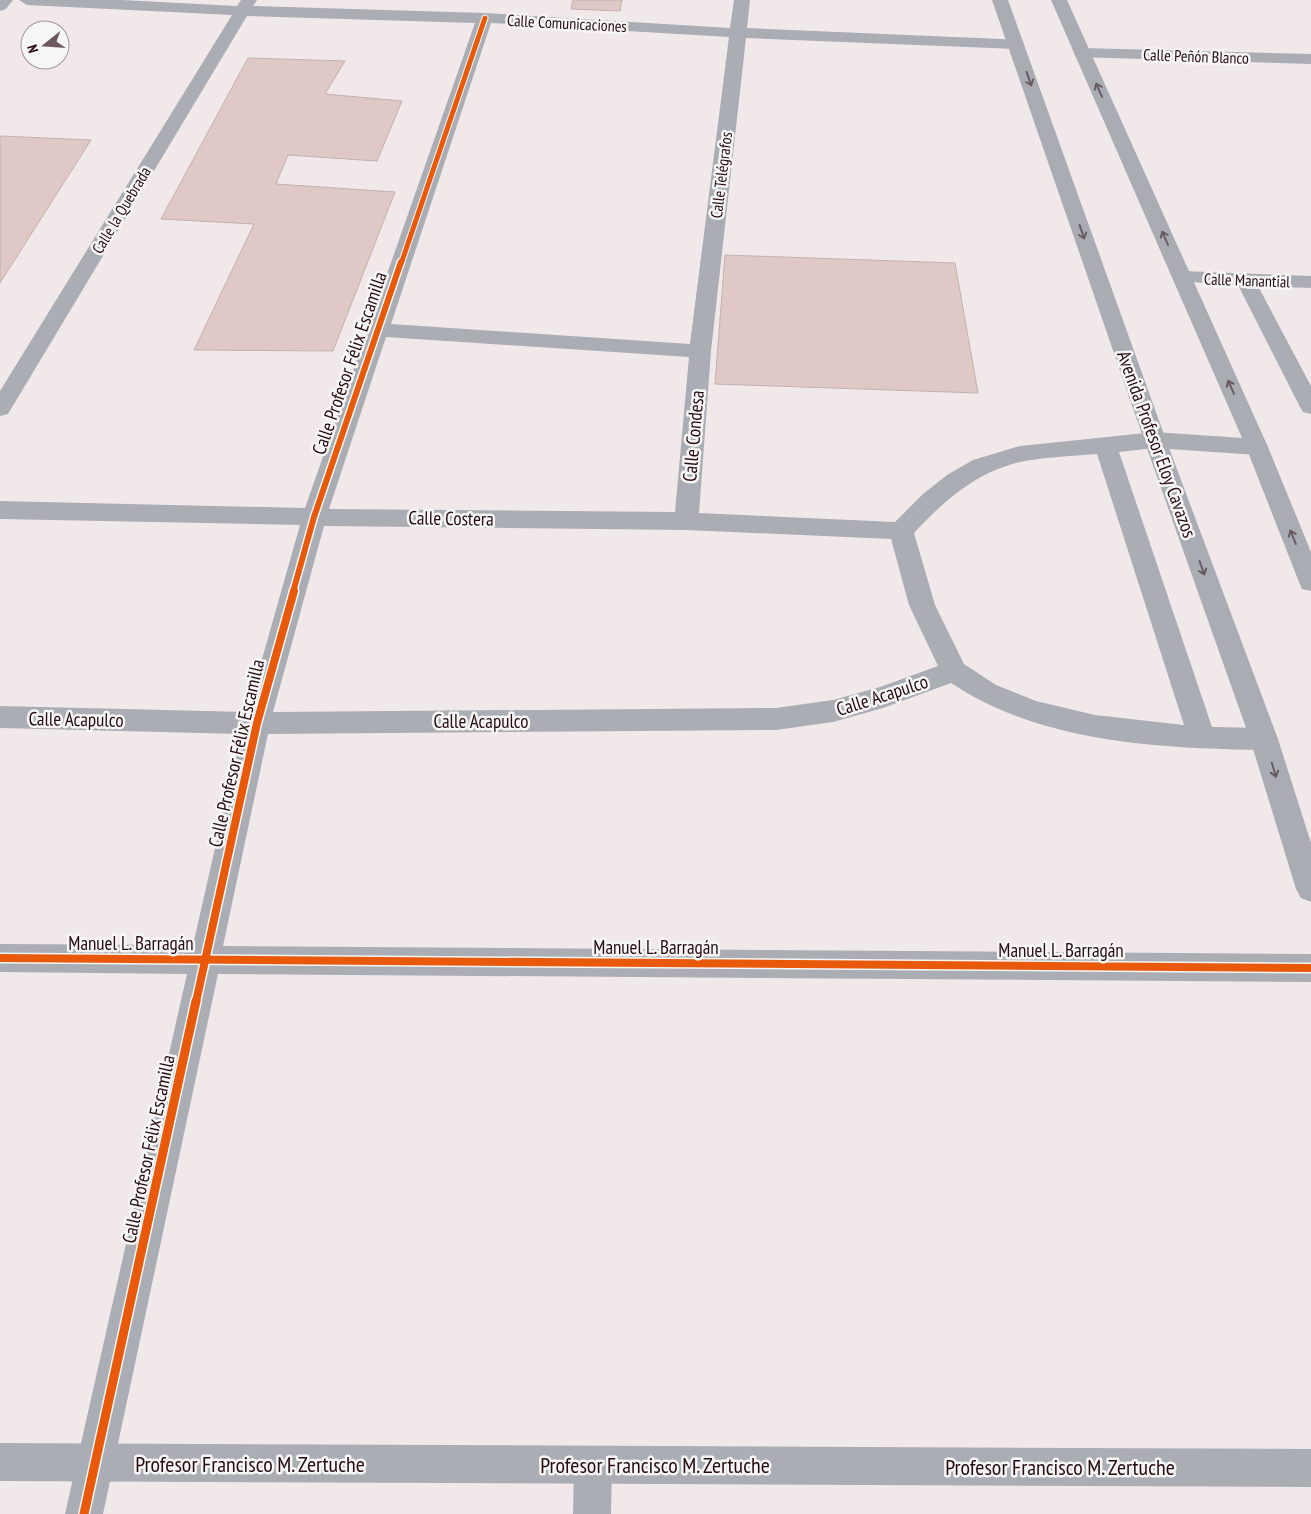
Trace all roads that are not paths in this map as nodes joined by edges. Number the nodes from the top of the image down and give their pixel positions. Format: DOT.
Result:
graph roads {
  1 [pos="5,0"];
  2 [pos="27,0"];
  3 [pos="742,0"];
  4 [pos="1000,0"];
  5 [pos="1059,0"];
  6 [pos="0,6"];
  7 [pos="246,6"];
  8 [pos="485,18"];
  9 [pos="739,32"];
  10 [pos="1016,44"];
  11 [pos="1082,53"];
  12 [pos="1311,59"];
  13 [pos="1183,277"];
  14 [pos="1245,280"];
  15 [pos="1311,282"];
  16 [pos="377,330"];
  17 [pos="700,351"];
  18 [pos="1311,407"];
  19 [pos="0,409"];
  20 [pos="1155,440"];
  21 [pos="1105,444"];
  22 [pos="1257,447"];
  23 [pos="0,510"];
  24 [pos="314,517"];
  25 [pos="686,521"];
  26 [pos="901,531"];
  27 [pos="1311,582"];
  28 [pos="954,671"];
  29 [pos="0,717"];
  30 [pos="257,723"];
  31 [pos="1202,738"];
  32 [pos="1264,739"];
  33 [pos="1311,889"];
  34 [pos="0,958"];
  35 [pos="205,960"];
  36 [pos="1311,968"];
  37 [pos="0,1462"];
  38 [pos="97,1464"];
  39 [pos="593,1465"];
  40 [pos="1311,1468"];
  41 [pos="84,1514"];
  42 [pos="592,1514"];
  1 -- 6 [label="street"];
  2 -- 7 [label="street, Calle Comunicaciones"];
  3 -- 9 [label="street, Calle Telégrafos"];
  4 -- 10 [label="main road, Avenida Profesor Eloy Cavazos"];
  5 -- 11 [label="main road"];
  7 -- 8 [label="street, Calle Comunicaciones"];
  7 -- 19 [label="street, Calle la Quebrada"];
  8 -- 9 [label="street, Calle Comunicaciones"];
  8 -- 16 [label="street, Calle Profesor Félix Escamilla"];
  9 -- 10 [label="street, Calle Comunicaciones"];
  9 -- 17 [label="street, Calle Telégrafos"];
  10 -- 20 [label="main road, Avenida Profesor Eloy Cavazos, one-way"];
  11 -- 12 [label="street, Calle Peñón Blanco"];
  13 -- 11 [label="main road, one-way"];
  13 -- 14 [label="street, Calle Manantial"];
  22 -- 13 [label="main road, one-way"];
  14 -- 15 [label="street, Calle Manantial"];
  14 -- 18 [label="street"];
  16 -- 17 [label="street"];
  16 -- 24 [label="street, Calle Profesor Félix Escamilla"];
  17 -- 25 [label="street, Calle Condesa"];
  20 -- 21 [label="street"];
  20 -- 22 [label="street"];
  20 -- 32 [label="main road, Avenida Profesor Eloy Cavazos, one-way"];
  21 -- 26 [label="street"];
  21 -- 31 [label="street"];
  27 -- 22 [label="main road, one-way"];
  23 -- 24 [label="street, Calle Costera"];
  24 -- 25 [label="street, Calle Costera"];
  24 -- 30 [label="street, Calle Profesor Félix Escamilla"];
  25 -- 26 [label="street, Calle Costera"];
  26 -- 28 [label="street, Calle Acapulco"];
  28 -- 30 [label="street, Calle Acapulco"];
  28 -- 31 [label="street"];
  29 -- 30 [label="street, Calle Acapulco"];
  30 -- 35 [label="street, Calle Profesor Félix Escamilla"];
  31 -- 32 [label="street"];
  32 -- 33 [label="main road, Avenida Profesor Eloy Cavazos, one-way"];
  34 -- 35 [label="street, Manuel L. Barragán"];
  35 -- 36 [label="street, Manuel L. Barragán"];
  35 -- 38 [label="street, Calle Profesor Félix Escamilla"];
  37 -- 38 [label="street, Profesor Francisco M. Zertuche"];
  38 -- 39 [label="street, Profesor Francisco M. Zertuche"];
  38 -- 41 [label="street, Calle Profesor Félix Escamilla"];
  39 -- 40 [label="street, Profesor Francisco M. Zertuche"];
  39 -- 42 [label="street"];
}
